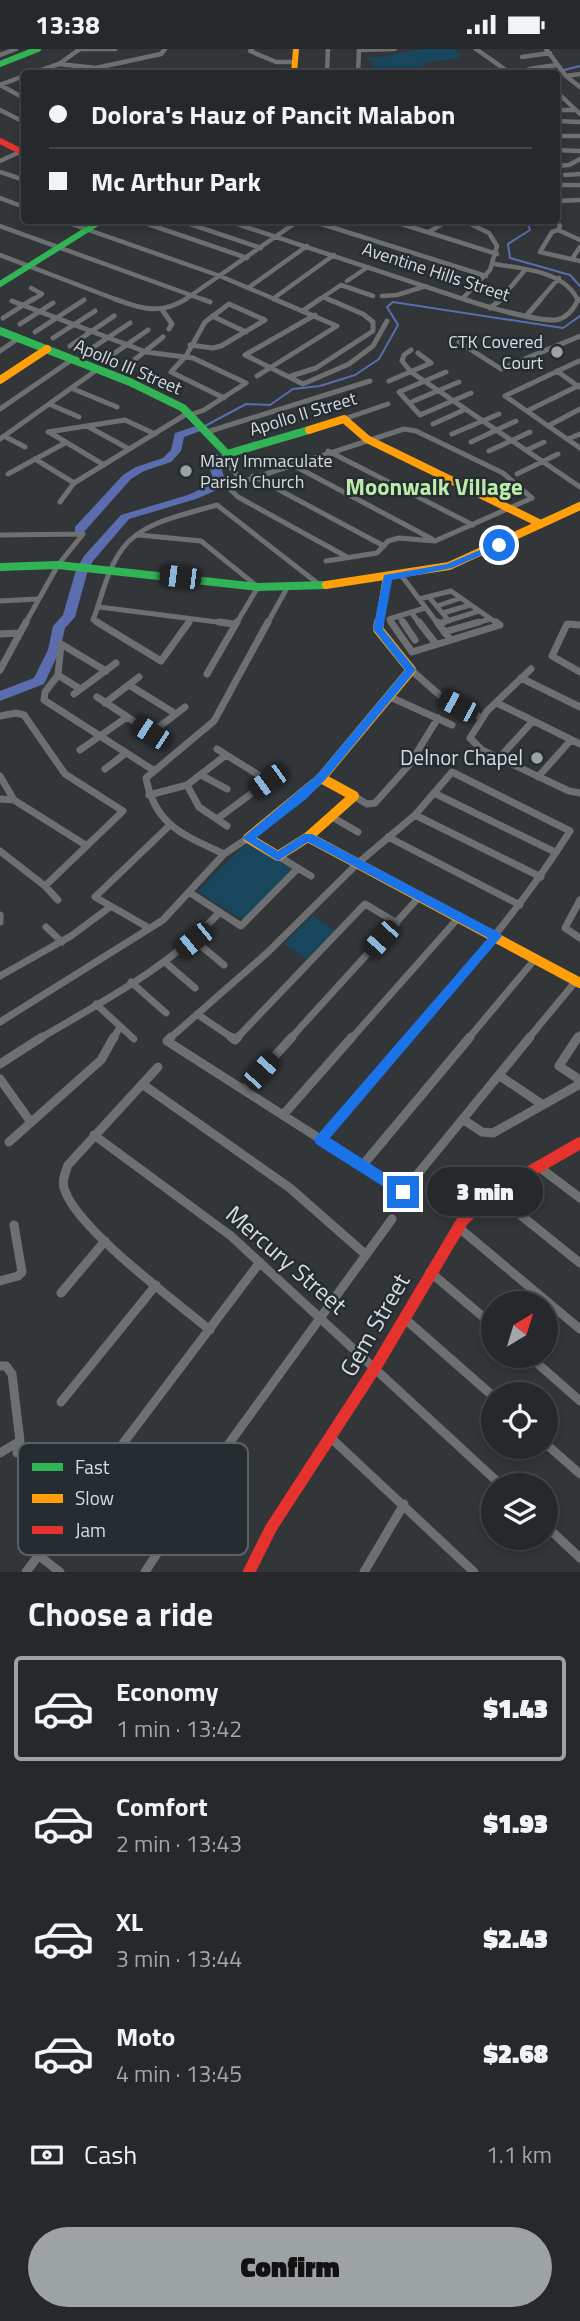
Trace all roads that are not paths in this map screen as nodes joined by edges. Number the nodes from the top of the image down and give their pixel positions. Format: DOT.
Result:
graph roads {
  1 [pos="16,49"];
  2 [pos="38,49"];
  3 [pos="80,49"];
  4 [pos="115,49"];
  5 [pos="165,49"];
  6 [pos="245,49"];
  7 [pos="296,49"];
  8 [pos="328,49"];
  9 [pos="395,49"];
  10 [pos="476,49"];
  11 [pos="252,50"];
  12 [pos="359,50"];
  13 [pos="382,50"];
  14 [pos="548,51"];
  15 [pos="522,57"];
  16 [pos="1,61"];
  17 [pos="295,62"];
  18 [pos="59,64"];
  19 [pos="529,69"];
  20 [pos="42,70"];
  21 [pos="294,70"];
  22 [pos="327,70"];
  23 [pos="358,70"];
  24 [pos="506,70"];
  25 [pos="541,70"];
  26 [pos="560,72"];
  27 [pos="564,72"];
  28 [pos="580,74"];
  29 [pos="21,77"];
  30 [pos="580,81"];
  31 [pos="0,85"];
  32 [pos="580,87"];
  33 [pos="21,96"];
  34 [pos="560,96"];
  35 [pos="0,110"];
  36 [pos="560,110"];
  37 [pos="578,112"];
  38 [pos="21,120"];
  39 [pos="560,121"];
  40 [pos="580,122"];
  41 [pos="560,136"];
  42 [pos="580,136"];
  43 [pos="0,141"];
  44 [pos="21,150"];
  45 [pos="560,150"];
  46 [pos="580,151"];
  47 [pos="21,152"];
  48 [pos="580,159"];
  49 [pos="0,161"];
  50 [pos="560,166"];
  51 [pos="0,172"];
  52 [pos="580,174"];
  53 [pos="565,175"];
  54 [pos="21,179"];
  55 [pos="560,185"];
  56 [pos="580,185"];
  57 [pos="0,198"];
  58 [pos="578,200"];
  59 [pos="560,201"];
  60 [pos="21,206"];
  61 [pos="580,207"];
  62 [pos="72,224"];
  63 [pos="96,224"];
  64 [pos="148,224"];
  65 [pos="190,224"];
  66 [pos="238,224"];
  67 [pos="294,224"];
  68 [pos="321,224"];
  69 [pos="403,224"];
  70 [pos="442,224"];
  71 [pos="470,224"];
  72 [pos="559,224"];
  73 [pos="0,226"];
  74 [pos="88,229"];
  75 [pos="558,230"];
  76 [pos="429,232"];
  77 [pos="277,236"];
  78 [pos="580,240"];
  79 [pos="307,246"];
  80 [pos="58,247"];
  81 [pos="580,247"];
  82 [pos="261,248"];
  83 [pos="497,254"];
  84 [pos="0,255"];
  85 [pos="334,255"];
  86 [pos="247,258"];
  87 [pos="572,259"];
  88 [pos="580,261"];
  89 [pos="495,264"];
  90 [pos="28,266"];
  91 [pos="368,267"];
  92 [pos="525,270"];
  93 [pos="220,276"];
  94 [pos="486,276"];
  95 [pos="559,278"];
  96 [pos="347,281"];
  97 [pos="0,284"];
  98 [pos="426,286"];
  99 [pos="31,288"];
  100 [pos="248,288"];
  101 [pos="193,295"];
  102 [pos="373,296"];
  103 [pos="383,296"];
  104 [pos="323,297"];
  105 [pos="274,298"];
  106 [pos="463,298"];
  107 [pos="12,300"];
  108 [pos="84,300"];
  109 [pos="210,302"];
  110 [pos="53,303"];
  111 [pos="23,305"];
  112 [pos="490,308"];
  113 [pos="95,310"];
  114 [pos="303,310"];
  115 [pos="40,311"];
  116 [pos="160,311"];
  117 [pos="315,315"];
  118 [pos="527,315"];
  119 [pos="114,316"];
  120 [pos="212,316"];
  121 [pos="3,318"];
  122 [pos="57,318"];
  123 [pos="387,321"];
  124 [pos="130,323"];
  125 [pos="20,324"];
  126 [pos="74,325"];
  127 [pos="169,329"];
  128 [pos="148,330"];
  129 [pos="0,331"];
  130 [pos="92,331"];
  131 [pos="35,332"];
  132 [pos="246,332"];
  133 [pos="376,332"];
  134 [pos="580,336"];
  135 [pos="163,337"];
  136 [pos="19,338"];
  137 [pos="54,338"];
  138 [pos="107,338"];
  139 [pos="459,342"];
  140 [pos="127,345"];
  141 [pos="190,345"];
  142 [pos="70,346"];
  143 [pos="47,349"];
  144 [pos="411,350"];
  145 [pos="0,351"];
  146 [pos="86,352"];
  147 [pos="146,352"];
  148 [pos="418,353"];
  149 [pos="186,356"];
  150 [pos="109,357"];
  151 [pos="73,359"];
  152 [pos="133,361"];
  153 [pos="579,361"];
  154 [pos="272,367"];
  155 [pos="99,369"];
  156 [pos="557,371"];
  157 [pos="411,372"];
  158 [pos="446,372"];
  159 [pos="257,376"];
  160 [pos="291,376"];
  161 [pos="0,380"];
  162 [pos="370,381"];
  163 [pos="389,381"];
  164 [pos="424,381"];
  165 [pos="459,382"];
  166 [pos="579,386"];
  167 [pos="71,389"];
  168 [pos="440,391"];
  169 [pos="471,393"];
  170 [pos="224,398"];
  171 [pos="454,401"];
  172 [pos="409,403"];
  173 [pos="49,404"];
  174 [pos="388,404"];
  175 [pos="117,407"];
  176 [pos="0,409"];
  177 [pos="466,409"];
  178 [pos="580,409"];
  179 [pos="527,411"];
  180 [pos="189,414"];
  181 [pos="499,414"];
  182 [pos="79,417"];
  183 [pos="344,419"];
  184 [pos="484,421"];
  185 [pos="516,421"];
  186 [pos="433,424"];
  187 [pos="86,426"];
  188 [pos="548,426"];
  189 [pos="204,429"];
  190 [pos="496,429"];
  191 [pos="530,432"];
  192 [pos="580,433"];
  193 [pos="155,434"];
  194 [pos="452,434"];
  195 [pos="2,437"];
  196 [pos="367,439"];
  197 [pos="568,439"];
  198 [pos="513,440"];
  199 [pos="471,442"];
  200 [pos="544,442"];
  201 [pos="65,443"];
  202 [pos="25,447"];
  203 [pos="580,448"];
  204 [pos="130,449"];
  205 [pos="527,450"];
  206 [pos="328,451"];
  207 [pos="489,451"];
  208 [pos="227,454"];
  209 [pos="558,454"];
  210 [pos="35,459"];
  211 [pos="544,461"];
  212 [pos="291,464"];
  213 [pos="104,465"];
  214 [pos="8,474"];
  215 [pos="517,474"];
  216 [pos="253,476"];
  217 [pos="238,477"];
  218 [pos="74,483"];
  219 [pos="580,487"];
  220 [pos="60,502"];
  221 [pos="580,506"];
  222 [pos="508,507"];
  223 [pos="541,524"];
  224 [pos="472,525"];
  225 [pos="0,535"];
  226 [pos="139,535"];
  227 [pos="435,541"];
  228 [pos="384,546"];
  229 [pos="347,557"];
  230 [pos="326,561"];
  231 [pos="58,565"];
  232 [pos="0,567"];
  233 [pos="112,569"];
  234 [pos="401,575"];
  235 [pos="387,577"];
  236 [pos="258,586"];
  237 [pos="321,586"];
  238 [pos="287,588"];
  239 [pos="429,597"];
  240 [pos="461,598"];
  241 [pos="37,599"];
  242 [pos="419,599"];
  243 [pos="0,601"];
  244 [pos="470,605"];
  245 [pos="437,606"];
  246 [pos="99,607"];
  247 [pos="425,608"];
  248 [pos="479,611"];
  249 [pos="411,612"];
  250 [pos="443,613"];
  251 [pos="569,613"];
  252 [pos="399,616"];
  253 [pos="191,619"];
  254 [pos="490,619"];
  255 [pos="449,621"];
  256 [pos="572,622"];
  257 [pos="234,624"];
  258 [pos="438,624"];
  259 [pos="580,625"];
  260 [pos="444,632"];
  261 [pos="0,633"];
  262 [pos="19,633"];
  263 [pos="429,635"];
  264 [pos="450,639"];
  265 [pos="415,640"];
  266 [pos="405,643"];
  267 [pos="436,644"];
  268 [pos="116,663"];
  269 [pos="0,668"];
  270 [pos="531,669"];
  271 [pos="411,670"];
  272 [pos="106,671"];
  273 [pos="580,671"];
  274 [pos="207,674"];
  275 [pos="58,675"];
  276 [pos="139,677"];
  277 [pos="521,678"];
  278 [pos="129,685"];
  279 [pos="388,696"];
  280 [pos="97,697"];
  281 [pos="105,703"];
  282 [pos="496,703"];
  283 [pos="186,707"];
  284 [pos="580,707"];
  285 [pos="176,714"];
  286 [pos="0,716"];
  287 [pos="127,717"];
  288 [pos="438,718"];
  289 [pos="482,718"];
  290 [pos="533,721"];
  291 [pos="452,725"];
  292 [pos="100,737"];
  293 [pos="571,740"];
  294 [pos="580,744"];
  295 [pos="218,749"];
  296 [pos="80,750"];
  297 [pos="126,753"];
  298 [pos="226,755"];
  299 [pos="499,758"];
  300 [pos="105,769"];
  301 [pos="153,770"];
  302 [pos="201,775"];
  303 [pos="0,776"];
  304 [pos="538,777"];
  305 [pos="321,778"];
  306 [pos="187,785"];
  307 [pos="227,789"];
  308 [pos="434,793"];
  309 [pos="580,793"];
  310 [pos="149,795"];
  311 [pos="354,796"];
  312 [pos="0,799"];
  313 [pos="14,800"];
  314 [pos="415,815"];
  315 [pos="332,817"];
  316 [pos="217,819"];
  317 [pos="169,826"];
  318 [pos="227,826"];
  319 [pos="358,832"];
  320 [pos="308,837"];
  321 [pos="248,838"];
  322 [pos="388,838"];
  323 [pos="87,846"];
  324 [pos="0,851"];
  325 [pos="555,852"];
  326 [pos="224,854"];
  327 [pos="278,856"];
  328 [pos="358,863"];
  329 [pos="298,868"];
  330 [pos="312,876"];
  331 [pos="541,877"];
  332 [pos="45,886"];
  333 [pos="189,892"];
  334 [pos="421,895"];
  335 [pos="58,900"];
  336 [pos="580,901"];
  337 [pos="520,905"];
  338 [pos="110,907"];
  339 [pos="220,912"];
  340 [pos="460,916"];
  341 [pos="397,923"];
  342 [pos="46,927"];
  343 [pos="149,929"];
  344 [pos="496,936"];
  345 [pos="580,938"];
  346 [pos="194,940"];
  347 [pos="62,942"];
  348 [pos="536,958"];
  349 [pos="166,963"];
  350 [pos="223,964"];
  351 [pos="0,976"];
  352 [pos="131,982"];
  353 [pos="578,982"];
  354 [pos="195,988"];
  355 [pos="96,1004"];
  356 [pos="166,1013"];
  357 [pos="197,1014"];
  358 [pos="0,1022"];
  359 [pos="120,1027"];
  360 [pos="580,1035"];
  361 [pos="134,1039"];
  362 [pos="0,1065"];
  363 [pos="158,1067"];
  364 [pos="500,1076"];
  365 [pos="0,1079"];
  366 [pos="580,1082"];
  367 [pos="142,1084"];
  368 [pos="244,1090"];
  369 [pos="543,1105"];
  370 [pos="283,1115"];
  371 [pos="464,1120"];
  372 [pos="30,1121"];
  373 [pos="94,1135"];
  374 [pos="321,1139"];
  375 [pos="9,1142"];
  376 [pos="580,1143"];
  377 [pos="362,1166"];
  378 [pos="538,1166"];
  379 [pos="493,1193"];
  380 [pos="580,1198"];
  381 [pos="392,1219"];
  382 [pos="14,1225"];
  383 [pos="457,1227"];
  384 [pos="105,1241"];
  385 [pos="365,1254"];
  386 [pos="260,1262"];
  387 [pos="580,1263"];
  388 [pos="430,1272"];
  389 [pos="0,1281"];
  390 [pos="156,1285"];
  391 [pos="61,1293"];
  392 [pos="481,1315"];
  393 [pos="323,1318"];
  394 [pos="404,1318"];
  395 [pos="580,1329"];
  396 [pos="210,1330"];
  397 [pos="0,1366"];
  398 [pos="375,1369"];
  399 [pos="543,1369"];
  400 [pos="481,1386"];
  401 [pos="580,1401"];
  402 [pos="61,1402"];
  403 [pos="331,1439"];
  404 [pos="20,1441"];
  405 [pos="124,1443"];
  406 [pos="230,1443"];
  407 [pos="0,1453"];
  408 [pos="558,1455"];
  409 [pos="488,1473"];
  410 [pos="580,1474"];
  411 [pos="404,1504"];
  412 [pos="558,1537"];
  413 [pos="38,1555"];
  414 [pos="156,1555"];
  415 [pos="580,1557"];
  416 [pos="471,1571"];
  417 [pos="26,1572"];
  418 [pos="61,1572"];
  419 [pos="145,1572"];
  420 [pos="249,1572"];
  421 [pos="364,1572"];
  1 -- 16 [label="street"];
  2 -- 16 [label="street"];
  3 -- 4 [label="street"];
  3 -- 18 [label="street"];
  5 -- 18 [label="street"];
  6 -- 11 [label="street"];
  7 -- 17 [label="street"];
  8 -- 22 [label="street"];
  9 -- 13 [label="street"];
  10 -- 24 [label="street"];
  11 -- 17 [label="street"];
  12 -- 13 [label="street"];
  12 -- 23 [label="street"];
  14 -- 15 [label="street"];
  14 -- 27 [label="street"];
  17 -- 21 [label="street"];
  18 -- 20 [label="street"];
  19 -- 25 [label="street"];
  26 -- 27 [label="street"];
  27 -- 28 [label="street"];
  27 -- 30 [label="street"];
  27 -- 32 [label="street"];
  29 -- 31 [label="street"];
  31 -- 33 [label="street"];
  34 -- 37 [label="street"];
  35 -- 38 [label="street"];
  36 -- 37 [label="street"];
  39 -- 40 [label="street"];
  41 -- 42 [label="street"];
  43 -- 44 [label="street"];
  45 -- 46 [label="street"];
  47 -- 49 [label="street"];
  48 -- 50 [label="street"];
  51 -- 54 [label="street"];
  52 -- 53 [label="street"];
  55 -- 56 [label="street"];
  57 -- 60 [label="street"];
  58 -- 59 [label="street"];
  58 -- 61 [label="street"];
  62 -- 74 [label="street"];
  63 -- 74 [label="street"];
  64 -- 86 [label="street"];
  65 -- 82 [label="street"];
  66 -- 77 [label="street, Aventine Hills Street"];
  67 -- 77 [label="street"];
  68 -- 94 [label="street"];
  69 -- 76 [label="street"];
  70 -- 76 [label="street"];
  71 -- 83 [label="street"];
  72 -- 75 [label="street"];
  73 -- 80 [label="street"];
  74 -- 80 [label="street"];
  74 -- 93 [label="street"];
  75 -- 78 [label="street"];
  75 -- 87 [label="street"];
  76 -- 83 [label="street"];
  77 -- 79 [label="street, Aventine Hills Street"];
  77 -- 82 [label="street"];
  79 -- 85 [label="street, Aventine Hills Street"];
  79 -- 100 [label="street"];
  80 -- 90 [label="street"];
  80 -- 101 [label="street"];
  81 -- 87 [label="street"];
  82 -- 86 [label="street"];
  83 -- 89 [label="street"];
  84 -- 90 [label="street"];
  85 -- 91 [label="street, Aventine Hills Street"];
  85 -- 105 [label="street"];
  86 -- 93 [label="street"];
  87 -- 88 [label="street"];
  89 -- 92 [label="street, Aventine Hills Street"];
  89 -- 94 [label="street"];
  90 -- 97 [label="street"];
  90 -- 116 [label="street"];
  91 -- 96 [label="street"];
  91 -- 98 [label="street, Aventine Hills Street"];
  92 -- 95 [label="street, Aventine Hills Street"];
  92 -- 112 [label="street"];
  93 -- 100 [label="street"];
  93 -- 101 [label="street"];
  94 -- 106 [label="street"];
  95 -- 118 [label="street"];
  95 -- 118 [label="street, Aventine Hills Street"];
  98 -- 103 [label="street"];
  98 -- 106 [label="street, Aventine Hills Street"];
  99 -- 111 [label="street"];
  100 -- 105 [label="street"];
  101 -- 109 [label="street"];
  101 -- 116 [label="street"];
  102 -- 104 [label="street"];
  104 -- 114 [label="street"];
  104 -- 133 [label="street"];
  105 -- 114 [label="street"];
  106 -- 112 [label="street, Aventine Hills Street"];
  107 -- 111 [label="street"];
  108 -- 122 [label="street"];
  110 -- 115 [label="street"];
  111 -- 115 [label="street"];
  111 -- 121 [label="street"];
  112 -- 118 [label="street, Aventine Hills Street"];
  113 -- 126 [label="street"];
  114 -- 117 [label="street"];
  115 -- 122 [label="street"];
  115 -- 125 [label="street"];
  116 -- 127 [label="street"];
  117 -- 154 [label="street"];
  117 -- 154 [label="street"];
  119 -- 130 [label="street"];
  120 -- 132 [label="street"];
  120 -- 132 [label="street"];
  120 -- 141 [label="street"];
  122 -- 126 [label="street"];
  122 -- 131 [label="street"];
  123 -- 133 [label="street"];
  124 -- 138 [label="street"];
  126 -- 130 [label="street"];
  126 -- 137 [label="street"];
  128 -- 140 [label="street"];
  129 -- 136 [label="street, Apollo III Street"];
  130 -- 138 [label="street"];
  130 -- 142 [label="street"];
  132 -- 141 [label="street"];
  133 -- 160 [label="street"];
  133 -- 160 [label="street"];
  134 -- 139 [label="street"];
  135 -- 147 [label="street"];
  136 -- 143 [label="street, Apollo III Street"];
  136 -- 145 [label="street"];
  138 -- 140 [label="street"];
  138 -- 146 [label="street"];
  140 -- 147 [label="street"];
  140 -- 150 [label="street"];
  141 -- 149 [label="street"];
  143 -- 151 [label="street, Apollo III Street"];
  143 -- 161 [label="street"];
  144 -- 157 [label="street"];
  147 -- 149 [label="street"];
  147 -- 152 [label="street"];
  148 -- 157 [label="street"];
  149 -- 170 [label="street"];
  149 -- 170 [label="street"];
  151 -- 155 [label="street, Apollo III Street"];
  151 -- 176 [label="street"];
  153 -- 156 [label="street"];
  154 -- 159 [label="street"];
  154 -- 160 [label="street"];
  155 -- 167 [label="street"];
  155 -- 180 [label="street, Apollo III Street"];
  156 -- 166 [label="street"];
  156 -- 179 [label="street"];
  157 -- 163 [label="street"];
  157 -- 164 [label="street"];
  158 -- 164 [label="street"];
  162 -- 189 [label="street"];
  164 -- 168 [label="street"];
  164 -- 172 [label="street"];
  165 -- 168 [label="street"];
  166 -- 179 [label="street"];
  167 -- 173 [label="street"];
  167 -- 175 [label="street"];
  168 -- 171 [label="street"];
  168 -- 172 [label="street"];
  169 -- 171 [label="street"];
  170 -- 180 [label="street"];
  171 -- 172 [label="street"];
  171 -- 177 [label="street"];
  173 -- 182 [label="street"];
  173 -- 195 [label="street"];
  174 -- 183 [label="street, Apollo II Street"];
  177 -- 184 [label="street"];
  177 -- 186 [label="street"];
  178 -- 188 [label="street"];
  179 -- 188 [label="street"];
  180 -- 189 [label="street, Apollo III Street"];
  180 -- 193 [label="street"];
  181 -- 184 [label="street"];
  183 -- 196 [label="street"];
  183 -- 208 [label="street, Apollo II Street"];
  184 -- 190 [label="street"];
  184 -- 194 [label="street"];
  185 -- 190 [label="street"];
  187 -- 193 [label="street"];
  187 -- 201 [label="street"];
  187 -- 204 [label="street"];
  188 -- 197 [label="street"];
  189 -- 208 [label="street, Apollo III Street"];
  190 -- 198 [label="street"];
  190 -- 199 [label="street"];
  191 -- 198 [label="street"];
  192 -- 197 [label="street"];
  193 -- 204 [label="street"];
  195 -- 202 [label="street"];
  196 -- 206 [label="street"];
  196 -- 222 [label="street"];
  196 -- 222 [label="street"];
  197 -- 203 [label="street"];
  198 -- 205 [label="street"];
  198 -- 207 [label="street"];
  200 -- 205 [label="street"];
  201 -- 210 [label="street"];
  201 -- 213 [label="street"];
  204 -- 213 [label="street"];
  205 -- 211 [label="street"];
  206 -- 212 [label="street"];
  206 -- 224 [label="street"];
  208 -- 217 [label="street"];
  209 -- 211 [label="street"];
  210 -- 214 [label="street"];
  210 -- 218 [label="street"];
  211 -- 215 [label="street"];
  211 -- 219 [label="street"];
  212 -- 216 [label="street"];
  212 -- 227 [label="street"];
  213 -- 218 [label="street"];
  216 -- 228 [label="street"];
  216 -- 229 [label="street"];
  218 -- 220 [label="street"];
  221 -- 223 [label="street"];
  222 -- 223 [label="street"];
  222 -- 224 [label="street"];
  223 -- 234 [label="street"];
  224 -- 227 [label="street"];
  225 -- 231 [label="street"];
  226 -- 233 [label="street"];
  226 -- 236 [label="street"];
  226 -- 237 [label="street"];
  227 -- 228 [label="street"];
  228 -- 229 [label="street"];
  229 -- 230 [label="street"];
  231 -- 232 [label="street"];
  231 -- 233 [label="street"];
  231 -- 241 [label="street"];
  233 -- 236 [label="street"];
  233 -- 246 [label="street"];
  234 -- 235 [label="street"];
  234 -- 242 [label="street"];
  235 -- 237 [label="street"];
  235 -- 271 [label="street"];
  236 -- 238 [label="street"];
  236 -- 257 [label="street"];
  237 -- 238 [label="street"];
  238 -- 301 [label="street"];
  239 -- 240 [label="street"];
  239 -- 242 [label="street"];
  239 -- 245 [label="street"];
  240 -- 244 [label="street"];
  240 -- 245 [label="street"];
  241 -- 243 [label="street"];
  241 -- 262 [label="street"];
  242 -- 247 [label="street"];
  244 -- 248 [label="street"];
  244 -- 250 [label="street"];
  245 -- 250 [label="street"];
  246 -- 253 [label="street"];
  246 -- 253 [label="street"];
  247 -- 249 [label="street"];
  247 -- 258 [label="street"];
  248 -- 254 [label="street"];
  248 -- 255 [label="street"];
  249 -- 252 [label="street"];
  249 -- 263 [label="street"];
  250 -- 255 [label="street"];
  251 -- 256 [label="street"];
  252 -- 265 [label="street"];
  252 -- 266 [label="street"];
  253 -- 257 [label="street"];
  254 -- 260 [label="street"];
  254 -- 264 [label="street"];
  255 -- 258 [label="street"];
  256 -- 259 [label="street"];
  256 -- 273 [label="street"];
  257 -- 274 [label="street"];
  258 -- 260 [label="street"];
  260 -- 264 [label="street"];
  261 -- 262 [label="street"];
  262 -- 269 [label="street"];
  263 -- 265 [label="street"];
  263 -- 267 [label="street"];
  264 -- 267 [label="street"];
  265 -- 266 [label="street"];
  266 -- 267 [label="street"];
  268 -- 272 [label="street"];
  270 -- 277 [label="street"];
  271 -- 279 [label="street"];
  271 -- 289 [label="street"];
  272 -- 275 [label="street"];
  272 -- 275 [label="street"];
  275 -- 292 [label="street"];
  276 -- 278 [label="street"];
  277 -- 282 [label="street"];
  277 -- 284 [label="street"];
  278 -- 281 [label="street"];
  278 -- 285 [label="street"];
  279 -- 288 [label="street"];
  279 -- 305 [label="street"];
  280 -- 281 [label="street"];
  281 -- 287 [label="street"];
  282 -- 289 [label="street"];
  282 -- 290 [label="street"];
  283 -- 285 [label="street"];
  285 -- 287 [label="street"];
  286 -- 323 [label="street"];
  287 -- 292 [label="street"];
  288 -- 291 [label="street"];
  288 -- 311 [label="street"];
  289 -- 299 [label="street"];
  290 -- 293 [label="street"];
  290 -- 299 [label="street"];
  292 -- 296 [label="street"];
  292 -- 297 [label="street"];
  293 -- 294 [label="street"];
  293 -- 304 [label="street"];
  295 -- 298 [label="street"];
  297 -- 300 [label="street"];
  297 -- 301 [label="street"];
  298 -- 302 [label="street"];
  298 -- 316 [label="street"];
  299 -- 304 [label="street"];
  301 -- 310 [label="street"];
  302 -- 306 [label="street"];
  302 -- 307 [label="street"];
  303 -- 313 [label="street"];
  304 -- 309 [label="street"];
  305 -- 311 [label="street"];
  305 -- 321 [label="street"];
  306 -- 310 [label="street"];
  306 -- 316 [label="street"];
  308 -- 314 [label="street"];
  308 -- 325 [label="street"];
  308 -- 325 [label="street"];
  310 -- 317 [label="street"];
  311 -- 315 [label="street"];
  312 -- 313 [label="street"];
  313 -- 323 [label="street"];
  314 -- 322 [label="street"];
  314 -- 331 [label="street"];
  315 -- 319 [label="street"];
  315 -- 320 [label="street"];
  316 -- 318 [label="street"];
  317 -- 326 [label="street"];
  317 -- 338 [label="street"];
  320 -- 327 [label="street"];
  320 -- 328 [label="street"];
  321 -- 326 [label="street"];
  321 -- 327 [label="street"];
  322 -- 328 [label="street"];
  322 -- 337 [label="street"];
  323 -- 332 [label="street"];
  324 -- 332 [label="street"];
  325 -- 331 [label="street"];
  326 -- 333 [label="street"];
  327 -- 329 [label="street"];
  328 -- 334 [label="street"];
  328 -- 357 [label="street"];
  329 -- 330 [label="street"];
  329 -- 339 [label="street"];
  331 -- 337 [label="street"];
  332 -- 335 [label="street"];
  333 -- 339 [label="street"];
  333 -- 343 [label="street"];
  334 -- 340 [label="street"];
  334 -- 341 [label="street"];
  336 -- 345 [label="street"];
  337 -- 344 [label="street"];
  338 -- 343 [label="street"];
  338 -- 347 [label="street"];
  339 -- 346 [label="street"];
  340 -- 344 [label="street"];
  340 -- 370 [label="street"];
  341 -- 357 [label="street"];
  341 -- 368 [label="street"];
  342 -- 347 [label="street"];
  343 -- 358 [label="street"];
  344 -- 348 [label="street"];
  344 -- 374 [label="street"];
  346 -- 349 [label="street"];
  346 -- 350 [label="street"];
  347 -- 351 [label="street"];
  348 -- 353 [label="street"];
  348 -- 377 [label="street"];
  349 -- 352 [label="street"];
  349 -- 354 [label="street"];
  352 -- 355 [label="street"];
  352 -- 356 [label="street"];
  353 -- 364 [label="street"];
  355 -- 359 [label="street"];
  355 -- 362 [label="street"];
  357 -- 368 [label="street"];
  359 -- 361 [label="street"];
  359 -- 372 [label="street"];
  360 -- 366 [label="street"];
  363 -- 367 [label="street"];
  364 -- 369 [label="street"];
  364 -- 371 [label="street"];
  365 -- 372 [label="street"];
  366 -- 369 [label="street"];
  367 -- 373 [label="street"];
  367 -- 385 [label="street"];
  368 -- 370 [label="street"];
  369 -- 371 [label="street"];
  370 -- 374 [label="street"];
  371 -- 377 [label="street"];
  372 -- 375 [label="street"];
  373 -- 384 [label="street"];
  373 -- 386 [label="street, Mercury Street"];
  374 -- 377 [label="street"];
  376 -- 378 [label="street, Gem Street"];
  378 -- 379 [label="street, Gem Street"];
  378 -- 380 [label="street"];
  379 -- 383 [label="street, Gem Street"];
  379 -- 387 [label="street"];
  381 -- 385 [label="street"];
  382 -- 389 [label="street"];
  383 -- 388 [label="street, Gem Street"];
  383 -- 395 [label="street"];
  384 -- 390 [label="street"];
  384 -- 391 [label="street"];
  385 -- 393 [label="street"];
  386 -- 393 [label="street, Mercury Street"];
  386 -- 396 [label="street"];
  388 -- 392 [label="street"];
  388 -- 394 [label="street, Gem Street"];
  390 -- 396 [label="street"];
  390 -- 402 [label="street"];
  393 -- 398 [label="street, Mercury Street"];
  393 -- 406 [label="street"];
  394 -- 398 [label="street, Gem Street"];
  394 -- 400 [label="street"];
  396 -- 405 [label="street"];
  397 -- 404 [label="street"];
  398 -- 403 [label="street, Gem Street"];
  398 -- 409 [label="street, Mercury Street"];
  399 -- 401 [label="street"];
  403 -- 411 [label="street"];
  403 -- 420 [label="street, Gem Street"];
  404 -- 407 [label="street"];
  408 -- 410 [label="street"];
  411 -- 416 [label="street"];
  411 -- 421 [label="street"];
  412 -- 415 [label="street"];
  413 -- 417 [label="street"];
  413 -- 418 [label="street"];
  414 -- 419 [label="street"];
}
